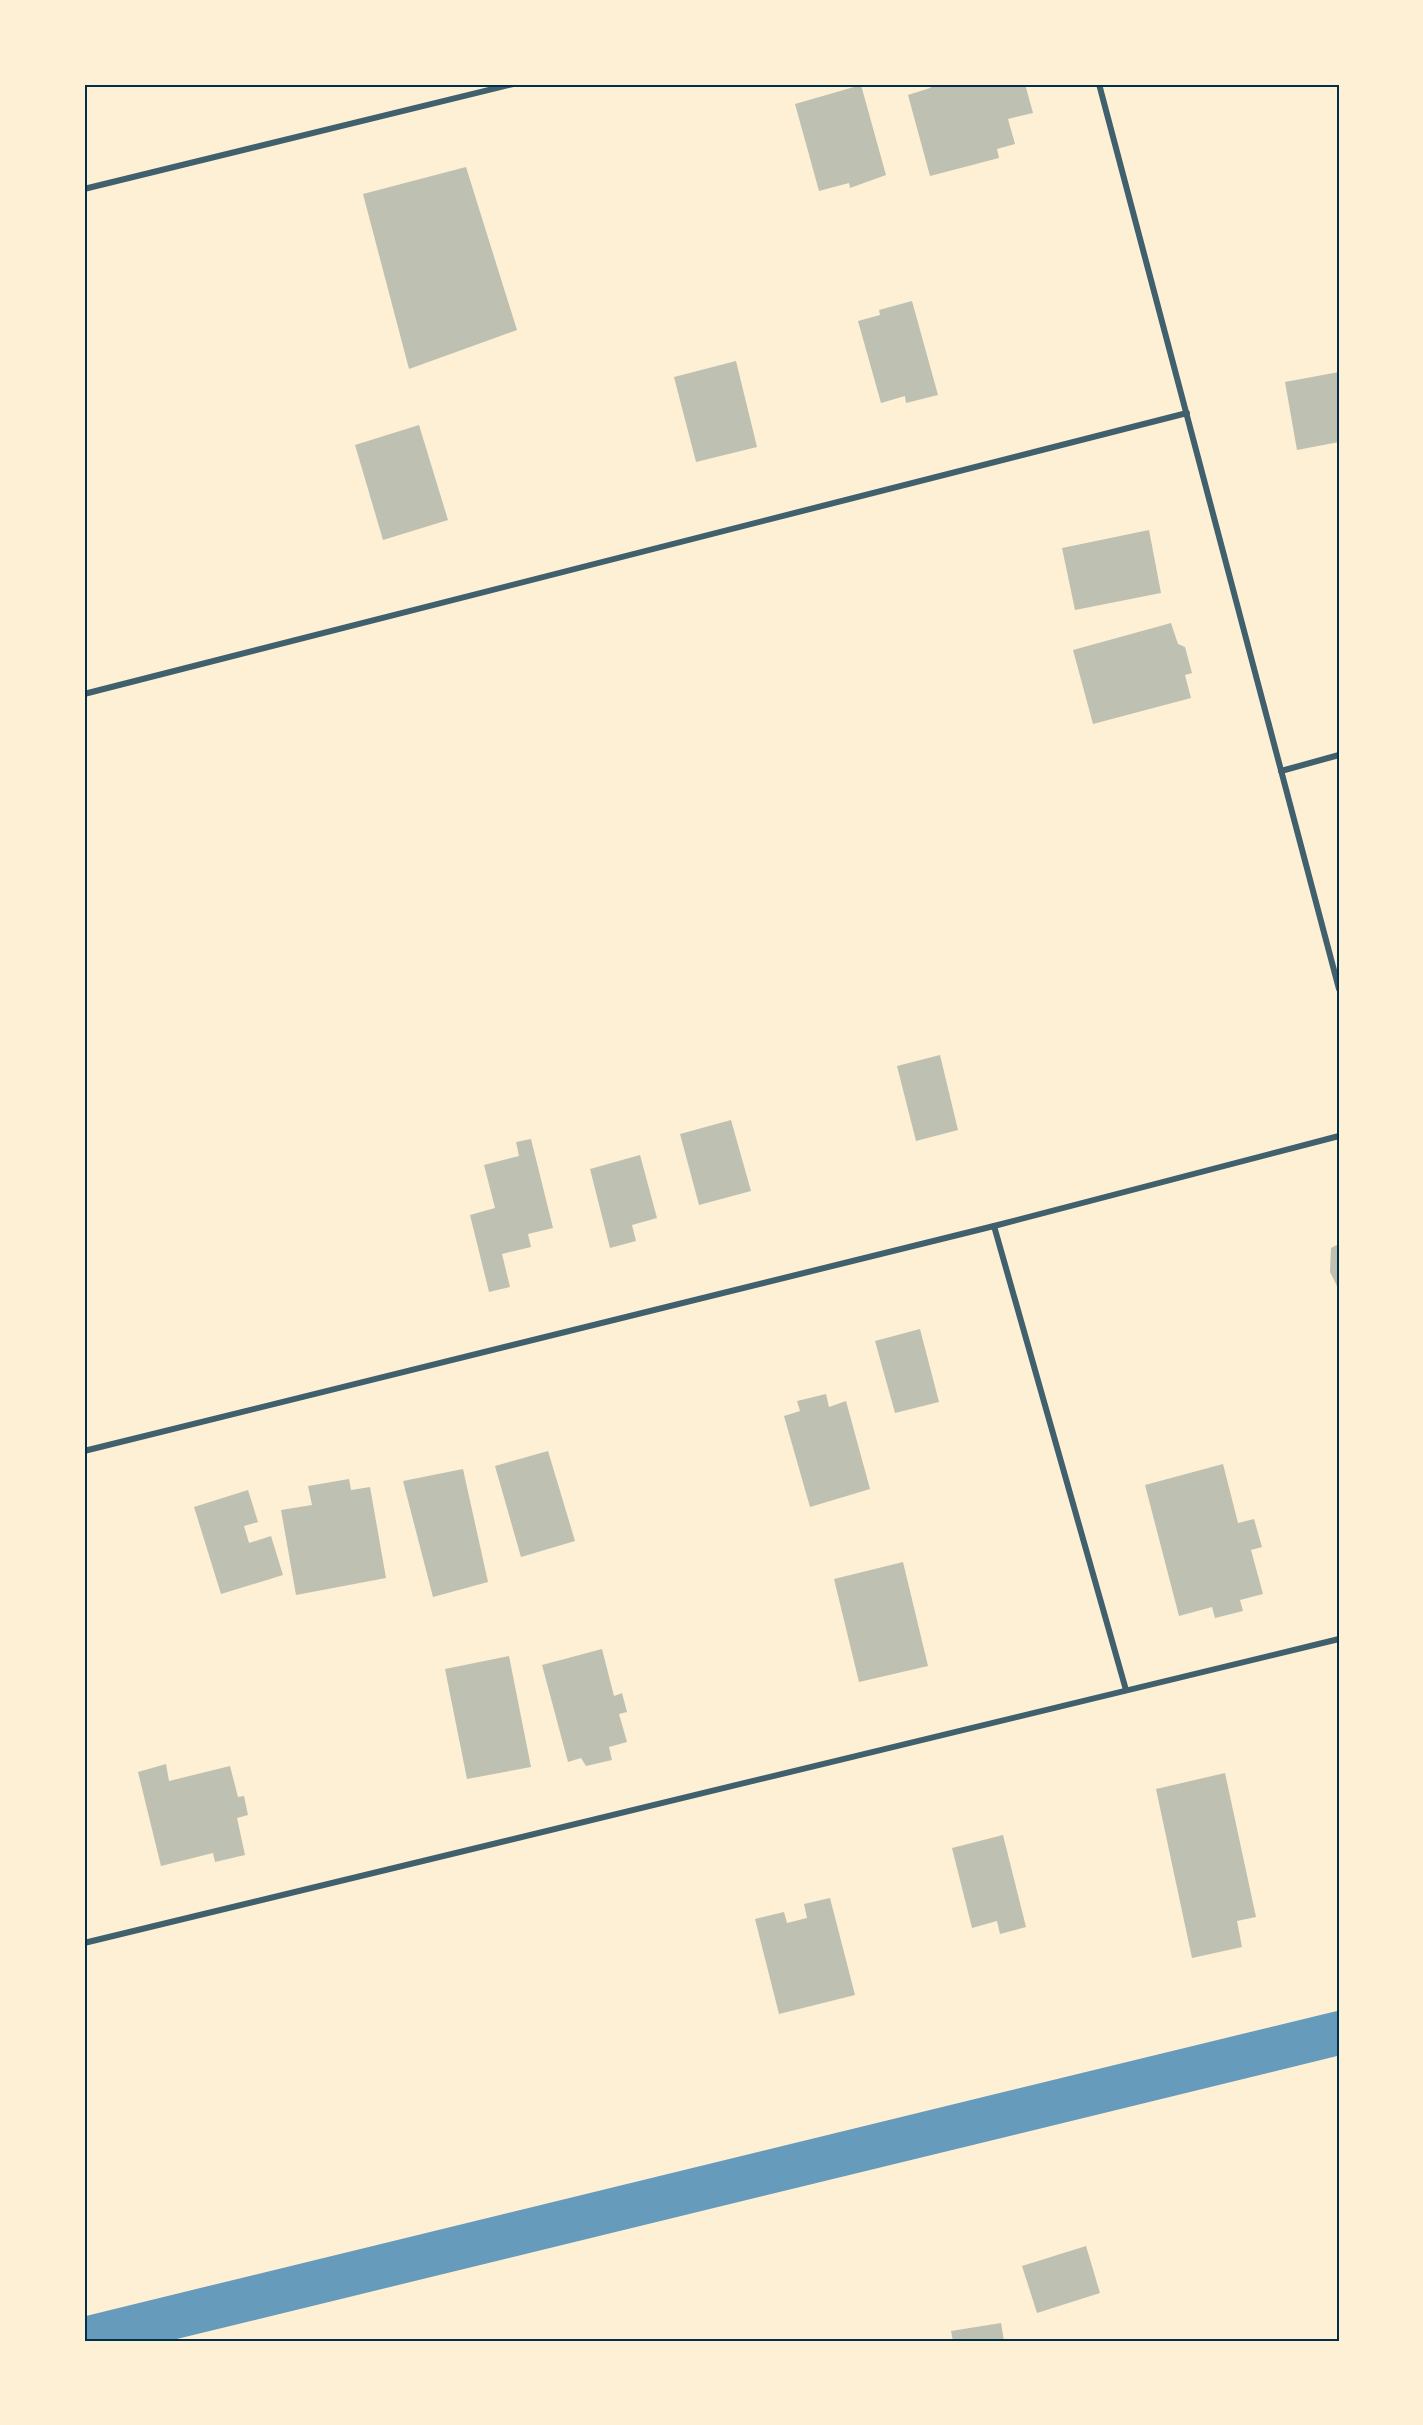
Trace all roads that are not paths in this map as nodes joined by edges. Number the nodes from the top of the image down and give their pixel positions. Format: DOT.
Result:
graph roads {
  1 [pos="513,84"];
  2 [pos="1099,84"];
  3 [pos="84,189"];
  4 [pos="1186,413"];
  5 [pos="84,694"];
  6 [pos="1339,754"];
  7 [pos="1281,771"];
  8 [pos="1339,989"];
  9 [pos="1339,1136"];
  10 [pos="994,1226"];
  11 [pos="84,1451"];
  12 [pos="1339,1639"];
  13 [pos="1126,1690"];
  14 [pos="84,1942"];
  1 -- 3 [label="street"];
  2 -- 4 [label="street"];
  4 -- 5 [label="street"];
  4 -- 7 [label="street"];
  6 -- 7 [label="street"];
  7 -- 8 [label="street"];
  9 -- 10 [label="street"];
  10 -- 11 [label="street"];
  10 -- 13 [label="street"];
  12 -- 13 [label="street"];
  13 -- 14 [label="street"];
}
